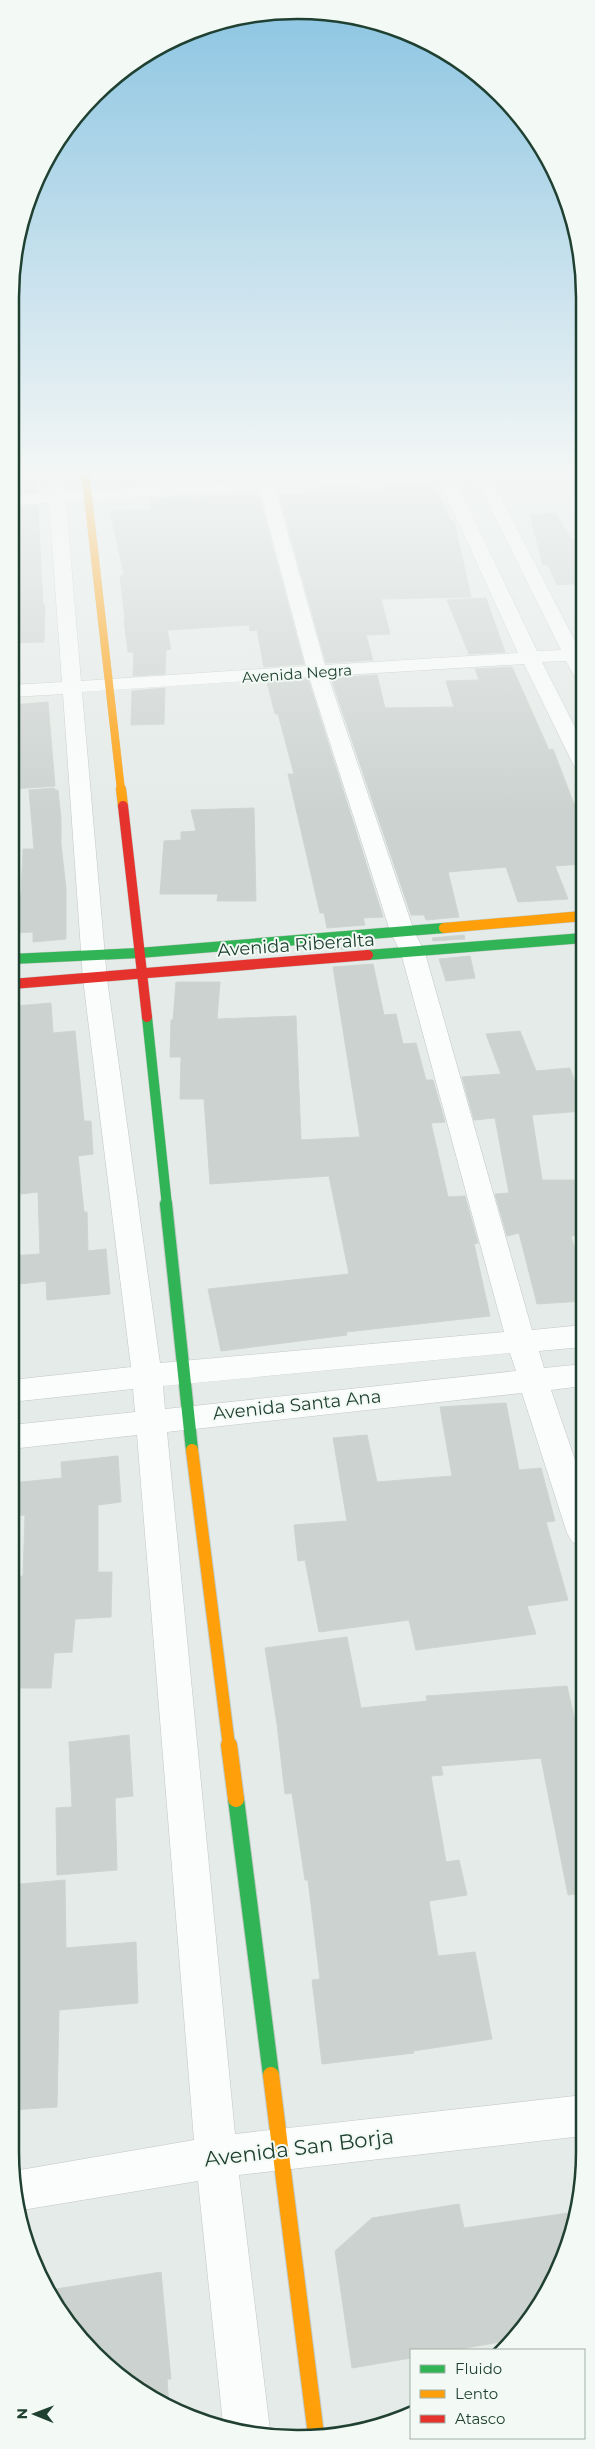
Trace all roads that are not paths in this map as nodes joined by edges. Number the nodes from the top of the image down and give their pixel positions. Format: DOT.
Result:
graph roads {
  1 [pos="64,584"];
  2 [pos="98,584"];
  3 [pos="293,584"];
  4 [pos="496,584"];
  5 [pos="542,584"];
  6 [pos="576,648"];
  7 [pos="527,652"];
  8 [pos="316,667"];
  9 [pos="19,677"];
  10 [pos="109,678"];
  11 [pos="71,680"];
  12 [pos="19,690"];
  13 [pos="576,752"];
  14 [pos="576,916"];
  15 [pos="402,931"];
  16 [pos="576,939"];
  17 [pos="139,953"];
  18 [pos="413,954"];
  19 [pos="19,960"];
  20 [pos="94,966"];
  21 [pos="142,973"];
  22 [pos="19,982"];
  23 [pos="576,1337"];
  24 [pos="521,1342"];
  25 [pos="184,1372"];
  26 [pos="147,1376"];
  27 [pos="576,1376"];
  28 [pos="535,1380"];
  29 [pos="19,1390"];
  30 [pos="188,1417"];
  31 [pos="151,1421"];
  32 [pos="19,1436"];
  33 [pos="576,1513"];
  34 [pos="576,2116"];
  35 [pos="282,2150"];
  36 [pos="216,2157"];
  37 [pos="21,2189"];
  38 [pos="246,2426"];
  39 [pos="315,2430"];
  1 -- 11 [label="street"];
  2 -- 10 [label="street"];
  3 -- 8 [label="street"];
  4 -- 7 [label="street"];
  5 -- 6 [label="street"];
  6 -- 7 [label="street, Avenida Negra"];
  7 -- 8 [label="street, Avenida Negra"];
  7 -- 13 [label="street"];
  8 -- 10 [label="street, Avenida Negra"];
  8 -- 15 [label="street"];
  9 -- 11 [label="street, Avenida Negra"];
  10 -- 11 [label="street, Avenida Negra"];
  10 -- 17 [label="street"];
  11 -- 12 [label="street, Avenida Negra"];
  11 -- 20 [label="street"];
  14 -- 15 [label="street, Avenida Riberalta"];
  15 -- 17 [label="street, Avenida Riberalta"];
  15 -- 18 [label="street"];
  16 -- 18 [label="street, Avenida Riberalta"];
  17 -- 20 [label="street, Avenida Riberalta"];
  17 -- 21 [label="street"];
  18 -- 21 [label="street, Avenida Riberalta"];
  18 -- 24 [label="street"];
  19 -- 20 [label="street, Avenida Riberalta"];
  20 -- 21 [label="street, Avenida Riberalta"];
  20 -- 22 [label="street, Avenida Riberalta"];
  20 -- 26 [label="street"];
  21 -- 25 [label="street"];
  23 -- 24 [label="street"];
  24 -- 25 [label="street"];
  24 -- 28 [label="street"];
  25 -- 26 [label="street"];
  25 -- 30 [label="street"];
  26 -- 29 [label="street"];
  26 -- 31 [label="street"];
  27 -- 28 [label="street, Avenida Santa Ana"];
  28 -- 30 [label="street, Avenida Santa Ana"];
  28 -- 33 [label="street"];
  30 -- 31 [label="street, Avenida Santa Ana"];
  30 -- 35 [label="street"];
  31 -- 32 [label="street, Avenida Santa Ana"];
  31 -- 36 [label="street"];
  34 -- 35 [label="street, Avenida San Borja"];
  35 -- 36 [label="street, Avenida San Borja"];
  35 -- 39 [label="street"];
  36 -- 37 [label="street, Avenida San Borja"];
  36 -- 38 [label="street"];
}
